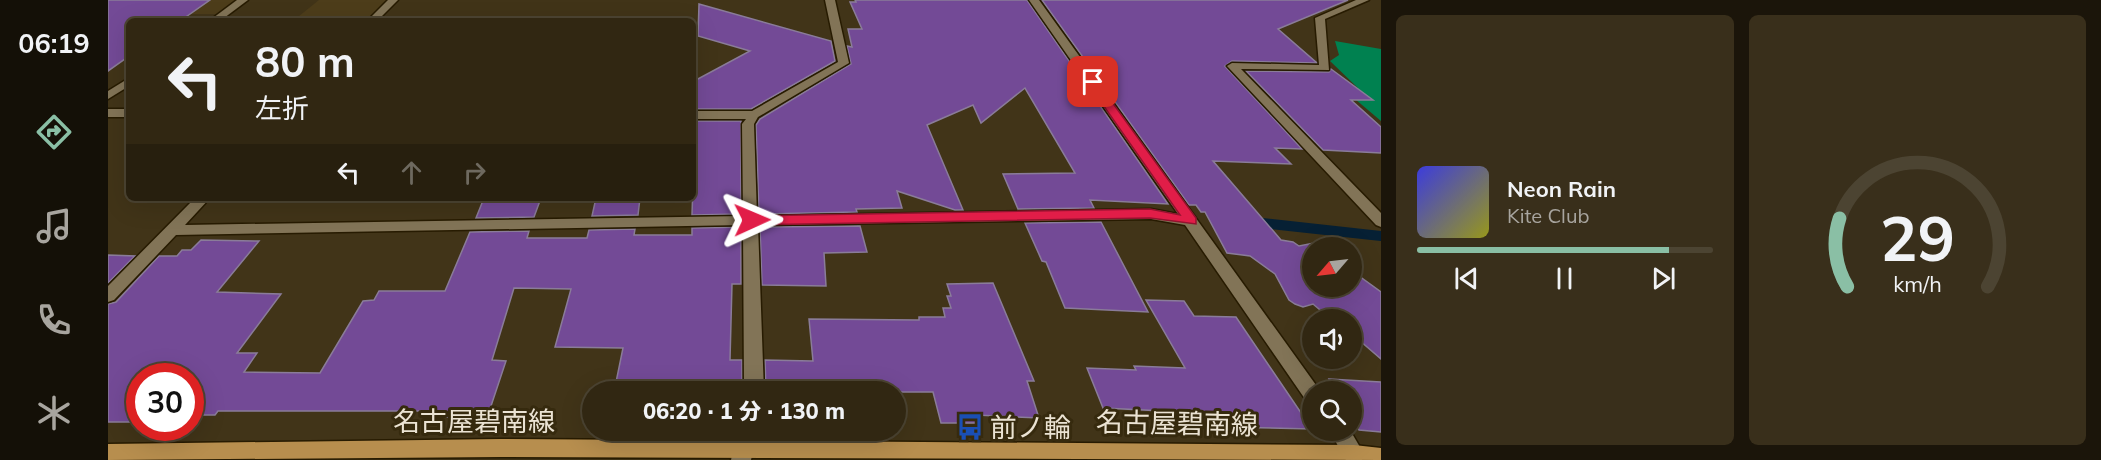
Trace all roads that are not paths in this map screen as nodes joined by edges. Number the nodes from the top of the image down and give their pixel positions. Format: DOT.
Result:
graph roads {
  1 [pos="243,0"];
  2 [pos="393,0"];
  3 [pos="830,0"];
  4 [pos="1034,0"];
  5 [pos="1364,0"];
  6 [pos="218,18"];
  7 [pos="375,18"];
  8 [pos="126,83"];
  9 [pos="108,96"];
  10 [pos="108,112"];
  11 [pos="126,112"];
  12 [pos="696,115"];
  13 [pos="754,115"];
  14 [pos="200,201"];
  15 [pos="752,220"];
  16 [pos="1191,221"];
  17 [pos="1381,222"];
  18 [pos="173,230"];
  19 [pos="108,297"];
  20 [pos="754,381"];
  21 [pos="1304,381"];
  22 [pos="745,441"];
  23 [pos="1346,441"];
  24 [pos="108,453"];
  25 [pos="470,454"];
  26 [pos="1354,454"];
  27 [pos="741,456"];
  28 [pos="1381,457"];
  1 -- 6 [label="street"];
  2 -- 7 [label="street"];
  3 -- 13 [label="street"];
  4 -- 16 [label="street"];
  5 -- 17 [label="street"];
  8 -- 9 [label="street"];
  10 -- 11 [label="street"];
  12 -- 13 [label="street"];
  13 -- 15 [label="street"];
  14 -- 18 [label="street"];
  15 -- 16 [label="street"];
  15 -- 18 [label="street"];
  15 -- 20 [label="street"];
  16 -- 21 [label="street"];
  18 -- 19 [label="street"];
  22 -- 27 [label="street"];
  23 -- 26 [label="street"];
  24 -- 25 [label="main road, 名古屋碧南線"];
  25 -- 27 [label="main road, 名古屋碧南線"];
  26 -- 27 [label="main road, 名古屋碧南線"];
  26 -- 28 [label="main road, 名古屋碧南線"];
}
